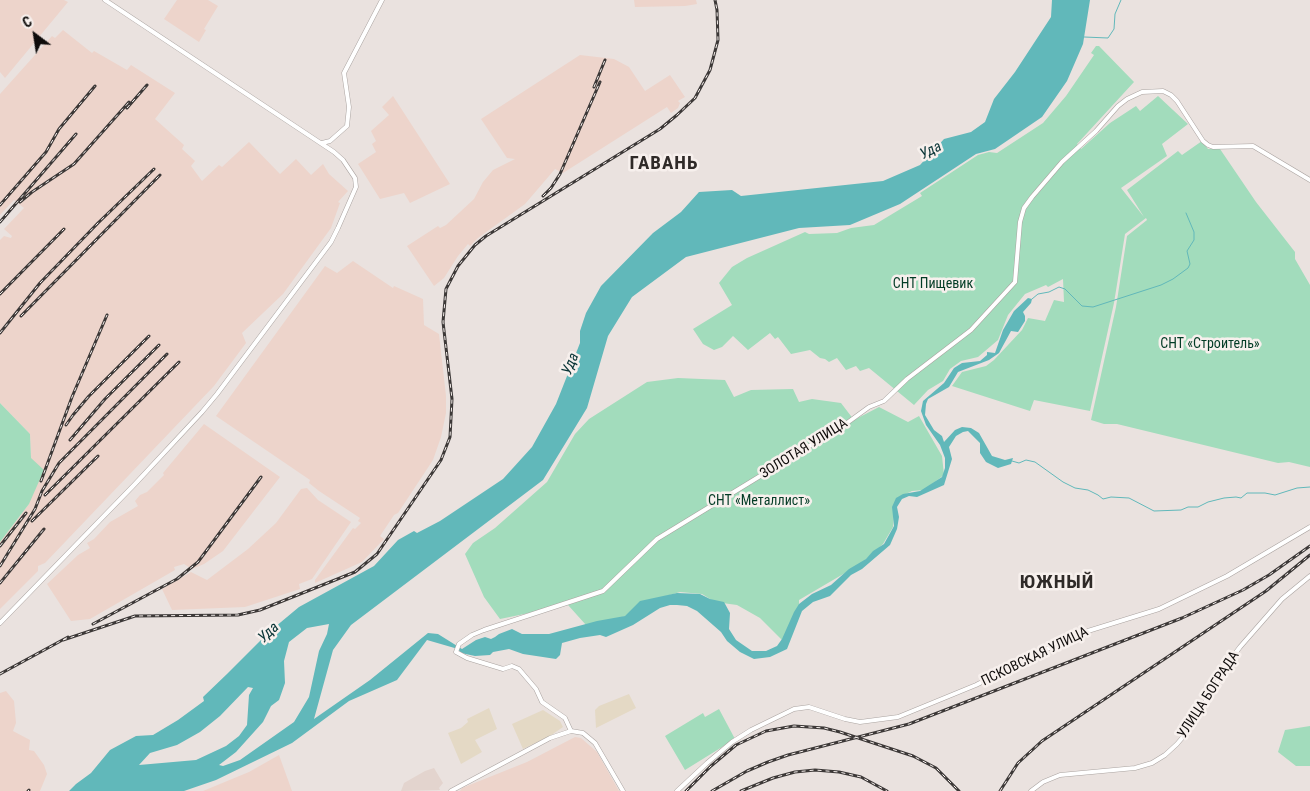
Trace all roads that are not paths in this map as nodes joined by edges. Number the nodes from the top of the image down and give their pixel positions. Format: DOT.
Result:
graph roads {
  1 [pos="105,0"];
  2 [pos="382,0"];
  3 [pos="330,141"];
  4 [pos="322,143"];
  5 [pos="334,152"];
  6 [pos="1310,180"];
  7 [pos="1310,527"];
  8 [pos="1310,576"];
  9 [pos="0,623"];
  10 [pos="571,731"];
  11 [pos="451,791"];
  12 [pos="623,791"];
  13 [pos="677,791"];
  14 [pos="1031,791"];
  1 -- 4 [label="street"];
  2 -- 3 [label="street"];
  3 -- 4 [label="street"];
  3 -- 5 [label="street"];
  4 -- 5 [label="street"];
  5 -- 9 [label="street"];
  6 -- 10 [label="street, ЗОЛОТАЯ УЛИЦА"];
  7 -- 13 [label="street, ПСКОВСКАЯ УЛИЦА"];
  8 -- 14 [label="street, УЛИЦА БОГРАДА"];
  10 -- 11 [label="street"];
  10 -- 12 [label="street"];
}
